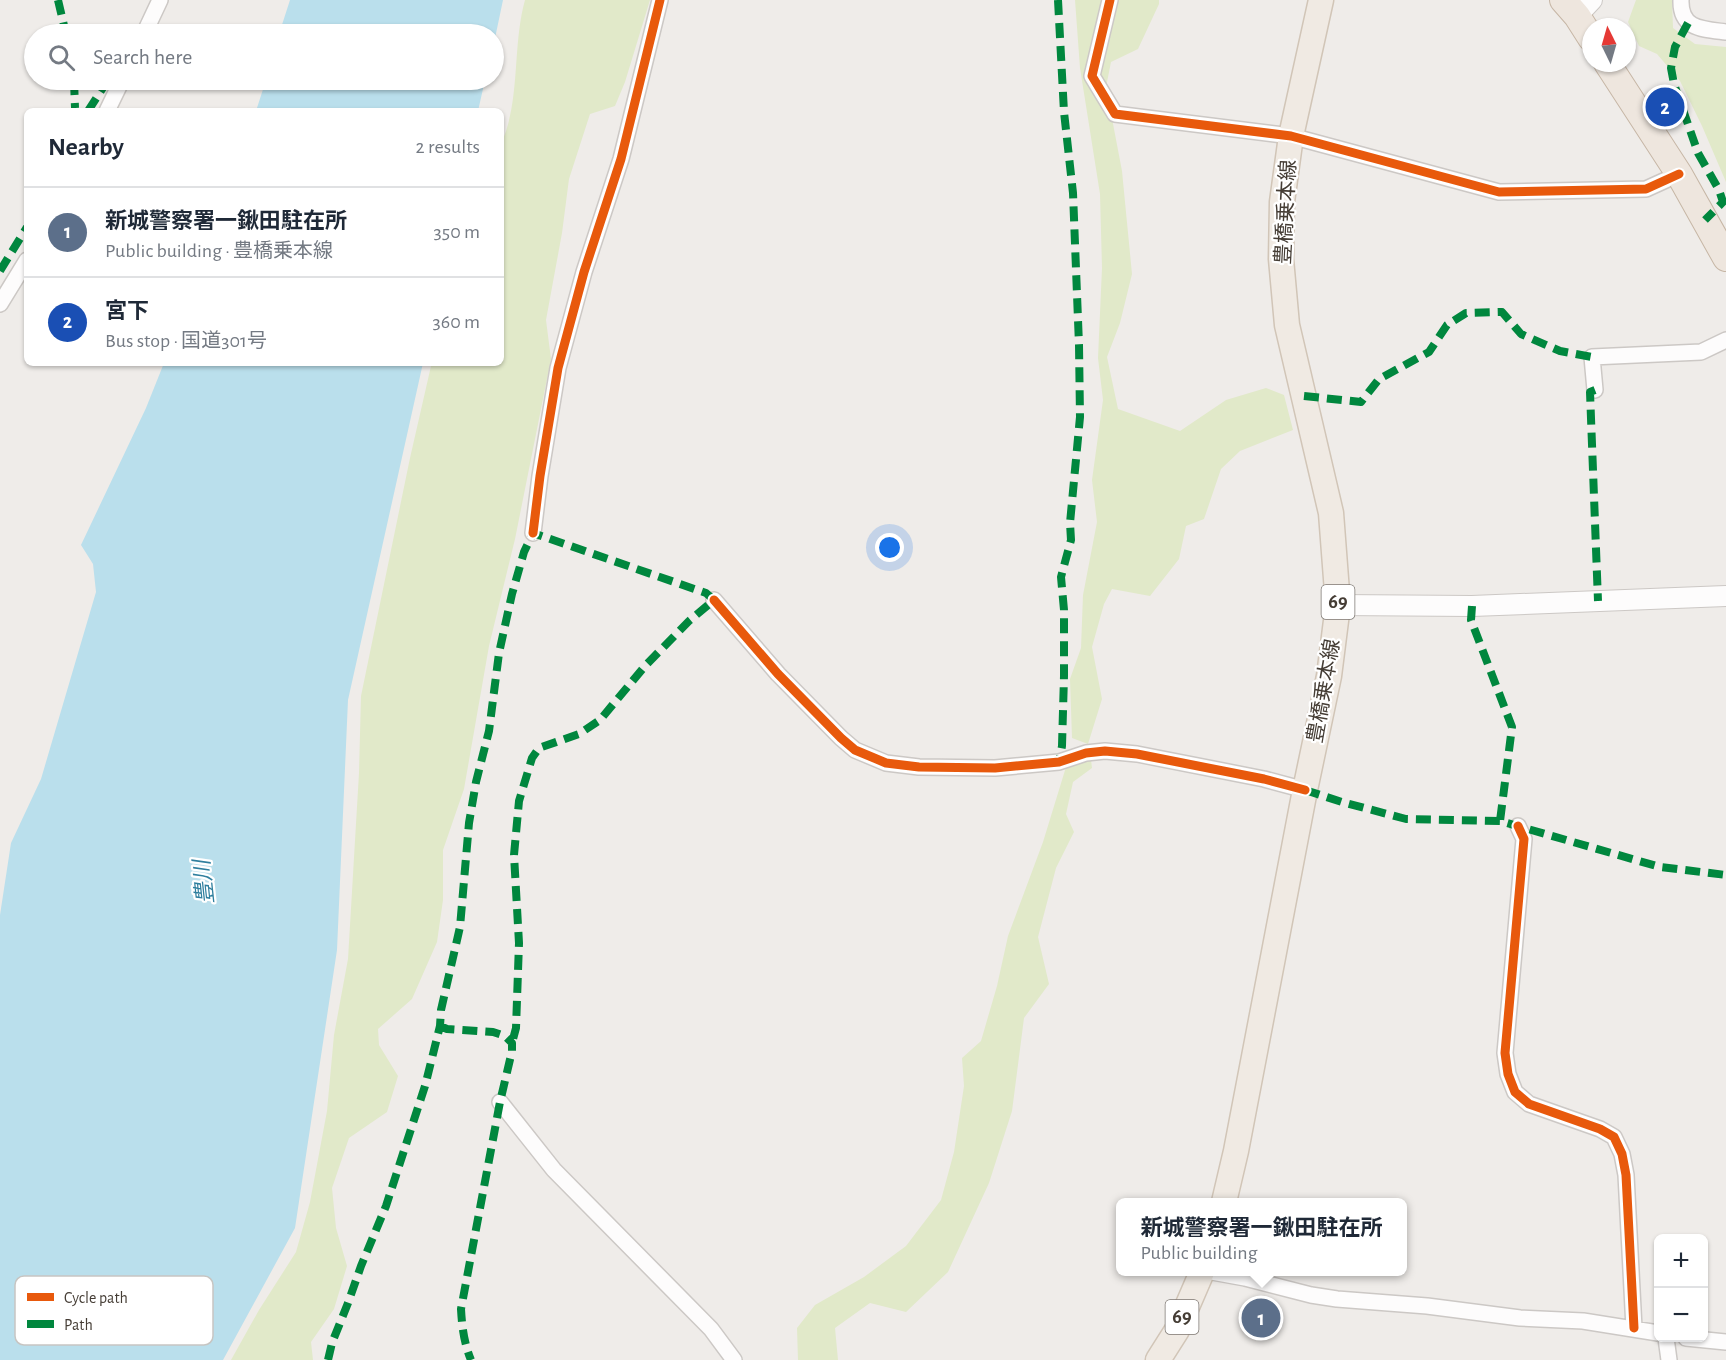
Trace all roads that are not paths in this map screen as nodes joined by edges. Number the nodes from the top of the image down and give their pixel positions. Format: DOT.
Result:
graph roads {
  1 [pos="160,0"];
  2 [pos="660,0"];
  3 [pos="1110,0"];
  4 [pos="1321,0"];
  5 [pos="1681,0"];
  6 [pos="149,24"];
  7 [pos="1726,32"];
  8 [pos="1613,72"];
  9 [pos="117,90"];
  10 [pos="108,108"];
  11 [pos="1290,136"];
  12 [pos="1679,174"];
  13 [pos="1726,258"];
  14 [pos="24,265"];
  15 [pos="0,304"];
  16 [pos="1726,340"];
  17 [pos="1595,390"];
  18 [pos="533,533"];
  19 [pos="1726,596"];
  20 [pos="714,600"];
  21 [pos="1338,604"];
  22 [pos="1305,790"];
  23 [pos="1518,826"];
  24 [pos="500,1102"];
  25 [pos="1225,1198"];
  26 [pos="1200,1276"];
  27 [pos="1234,1276"];
  28 [pos="1634,1328"];
  29 [pos="1654,1332"];
  30 [pos="1708,1340"];
  31 [pos="1667,1342"];
  32 [pos="1726,1342"];
  33 [pos="734,1360"];
  34 [pos="1158,1360"];
  35 [pos="1669,1360"];
  1 -- 6 [label="street"];
  2 -- 18 [label="street"];
  3 -- 11 [label="street"];
  4 -- 11 [label="main road, 豊橋乗本線 / 69"];
  5 -- 7 [label="street"];
  8 -- 12 [label="highway"];
  9 -- 10 [label="street"];
  11 -- 12 [label="street"];
  11 -- 21 [label="main road, 豊橋乗本線 / 69"];
  12 -- 13 [label="highway"];
  14 -- 15 [label="street"];
  16 -- 17 [label="street"];
  19 -- 21 [label="street"];
  20 -- 22 [label="street"];
  21 -- 22 [label="main road, 豊橋乗本線 / 69"];
  22 -- 25 [label="main road, 豊橋乗本線 / 69"];
  23 -- 28 [label="street"];
  24 -- 33 [label="street"];
  26 -- 34 [label="main road, 69"];
  27 -- 28 [label="street"];
  28 -- 29 [label="street"];
  30 -- 32 [label="street"];
  31 -- 35 [label="street"];
}
